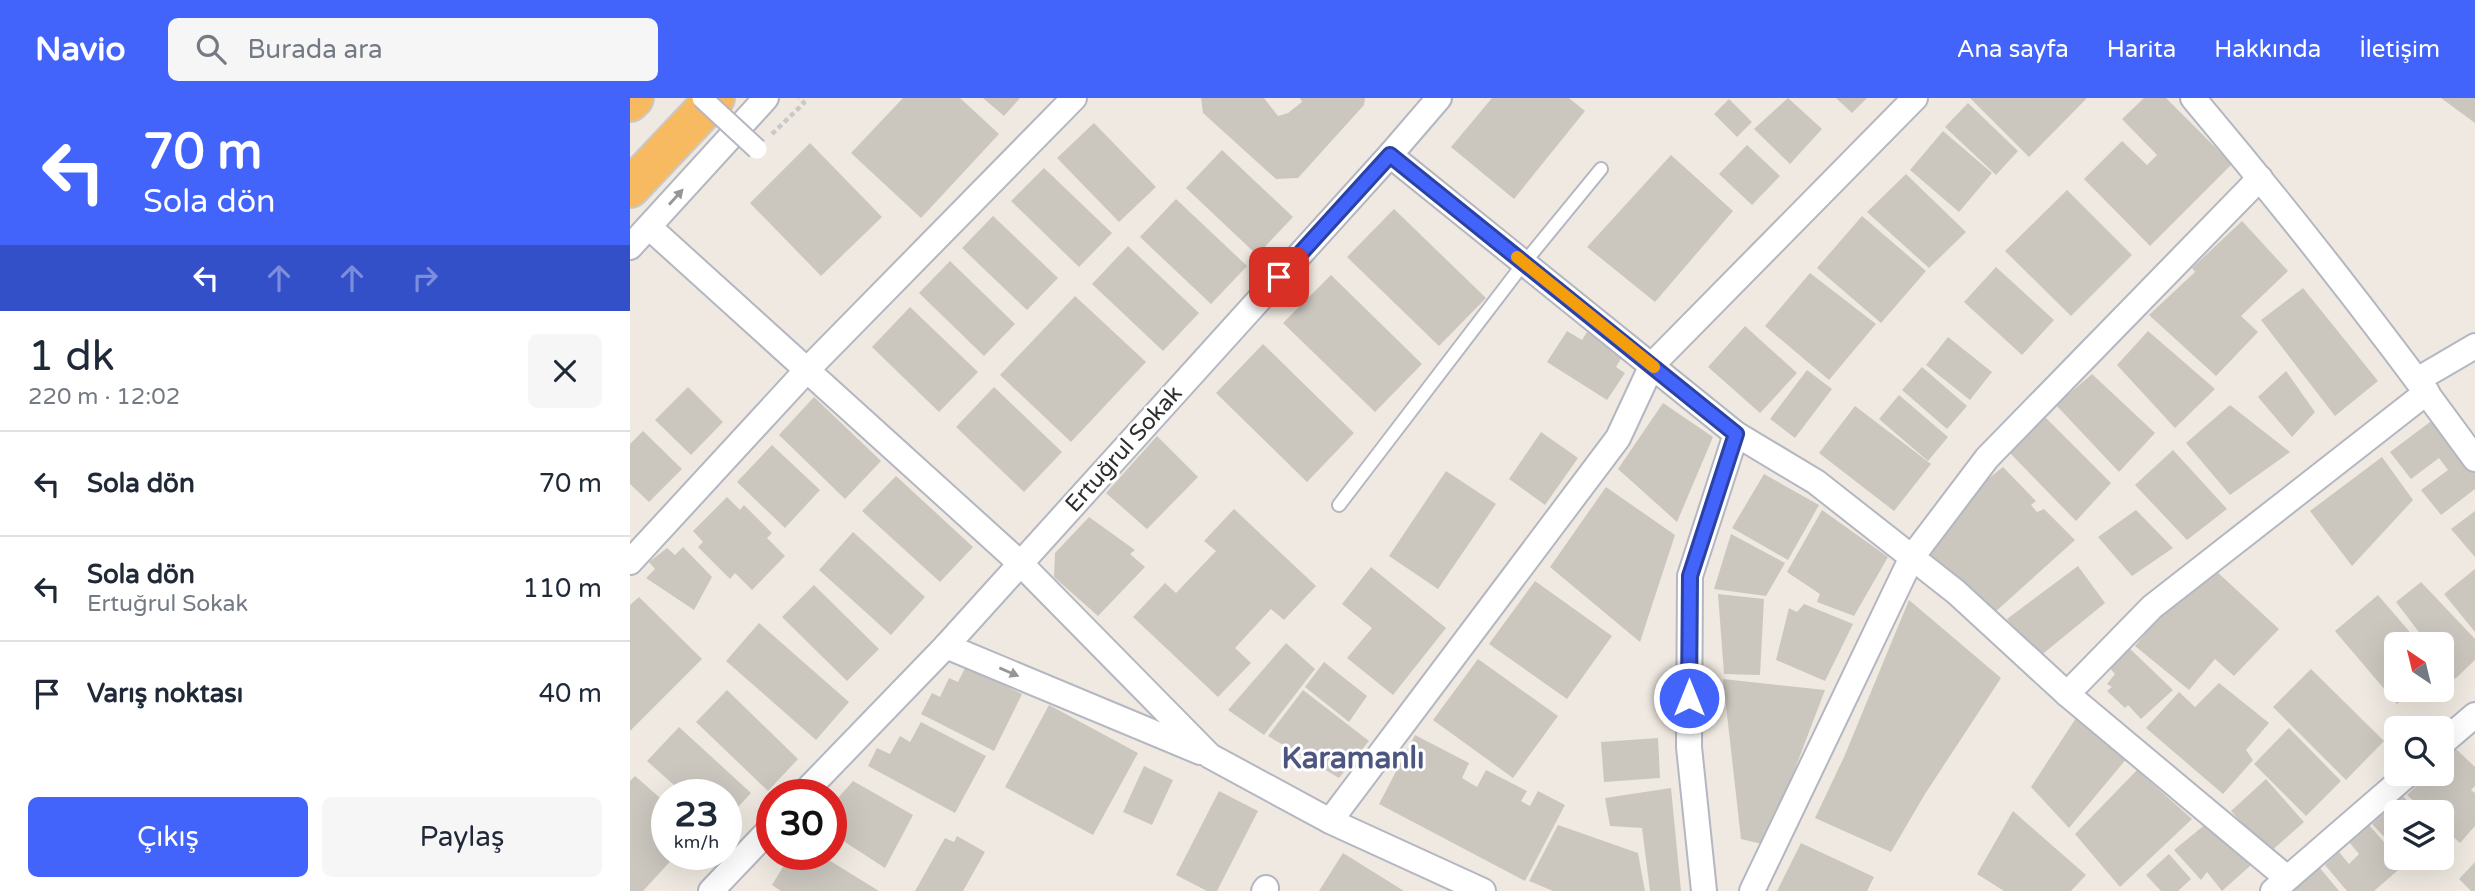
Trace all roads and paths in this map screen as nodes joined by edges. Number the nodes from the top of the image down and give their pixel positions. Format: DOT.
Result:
graph roads {
  1 [pos="634,98"];
  2 [pos="702,98"];
  3 [pos="715,98"];
  4 [pos="766,98"];
  5 [pos="799,98"];
  6 [pos="1074,98"];
  7 [pos="1439,98"];
  8 [pos="1915,98"];
  9 [pos="2193,98"];
  10 [pos="630,102"];
  11 [pos="804,103"];
  12 [pos="757,149"];
  13 [pos="1390,155"];
  14 [pos="1601,169"];
  15 [pos="2260,178"];
  16 [pos="630,188"];
  17 [pos="649,227"];
  18 [pos="630,247"];
  19 [pos="1524,262"];
  20 [pos="2475,346"];
  21 [pos="1652,365"];
  22 [pos="807,370"];
  23 [pos="2422,386"];
  24 [pos="1736,434"];
  25 [pos="2475,458"];
  26 [pos="1339,505"];
  27 [pos="1912,557"];
  28 [pos="630,562"];
  29 [pos="1020,564"];
  30 [pos="946,646"];
  31 [pos="2067,694"];
  32 [pos="2475,715"];
  33 [pos="2454,733"];
  34 [pos="1210,756"];
  35 [pos="817,779"];
  36 [pos="2393,786"];
  37 [pos="1330,821"];
  38 [pos="756,844"];
  39 [pos="2280,884"];
  40 [pos="711,891"];
  41 [pos="1483,891"];
  42 [pos="1704,891"];
  43 [pos="1752,891"];
  1 -- 10 [label="highway"];
  2 -- 12 [label="street, bridge"];
  3 -- 16 [label="highway"];
  17 -- 4 [label="street, one-way"];
  5 -- 11 [label="path"];
  6 -- 22 [label="street"];
  7 -- 13 [label="street, Ertuğrul Sokak"];
  8 -- 21 [label="street"];
  9 -- 15 [label="street"];
  13 -- 19 [label="street"];
  13 -- 29 [label="street, Ertuğrul Sokak"];
  14 -- 19 [label="lane"];
  15 -- 23 [label="street"];
  15 -- 27 [label="street"];
  17 -- 18 [label="street"];
  17 -- 22 [label="street"];
  19 -- 21 [label="street"];
  19 -- 26 [label="lane"];
  20 -- 23 [label="street"];
  21 -- 24 [label="street"];
  21 -- 37 [label="street"];
  22 -- 28 [label="street"];
  22 -- 29 [label="street"];
  23 -- 25 [label="street"];
  23 -- 31 [label="street"];
  24 -- 27 [label="street"];
  24 -- 42 [label="street"];
  27 -- 31 [label="street"];
  27 -- 43 [label="street"];
  29 -- 30 [label="street, Ertuğrul Sokak"];
  29 -- 34 [label="street"];
  30 -- 34 [label="street, one-way"];
  30 -- 35 [label="street, Ertuğrul Sokak"];
  31 -- 39 [label="street"];
  32 -- 33 [label="street"];
  34 -- 37 [label="street"];
  36 -- 39 [label="street"];
  37 -- 41 [label="street"];
  38 -- 40 [label="street"];
}
